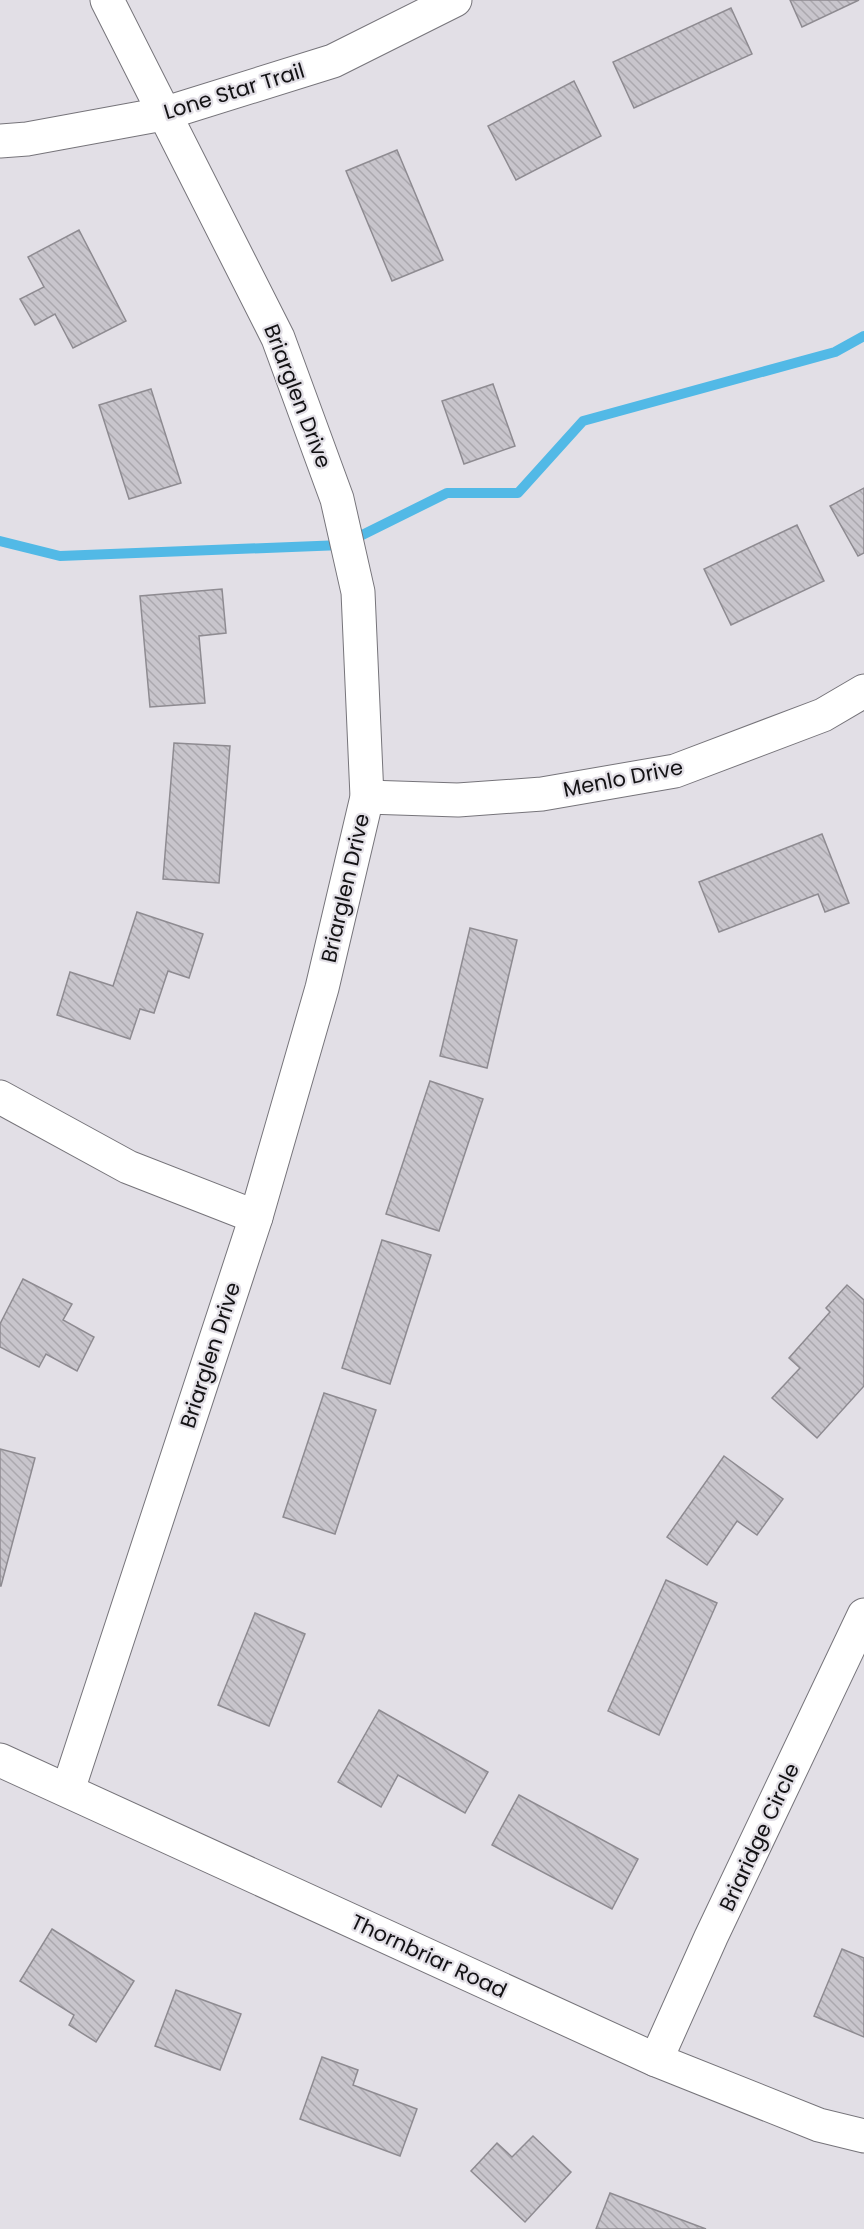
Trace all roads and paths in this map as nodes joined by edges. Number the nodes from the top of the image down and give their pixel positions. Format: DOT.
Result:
graph roads {
  1 [pos="107,0"];
  2 [pos="455,0"];
  3 [pos="163,114"];
  4 [pos="0,141"];
  5 [pos="864,691"];
  6 [pos="367,797"];
  7 [pos="0,1097"];
  8 [pos="256,1217"];
  9 [pos="864,1616"];
  10 [pos="0,1761"];
  11 [pos="68,1790"];
  12 [pos="656,2060"];
  13 [pos="864,2136"];
  1 -- 3 [label="street, Briarglen Drive"];
  2 -- 3 [label="street, Lone Star Trail"];
  3 -- 4 [label="street, Lone Star Trail"];
  3 -- 6 [label="street, Briarglen Drive"];
  5 -- 6 [label="street, Menlo Drive"];
  6 -- 8 [label="street, Briarglen Drive"];
  7 -- 8 [label="street"];
  8 -- 11 [label="street, Briarglen Drive"];
  9 -- 12 [label="street, Briaridge Circle"];
  10 -- 11 [label="street, Thornbriar Road"];
  11 -- 12 [label="street, Thornbriar Road"];
  12 -- 13 [label="street, Thornbriar Road"];
}
